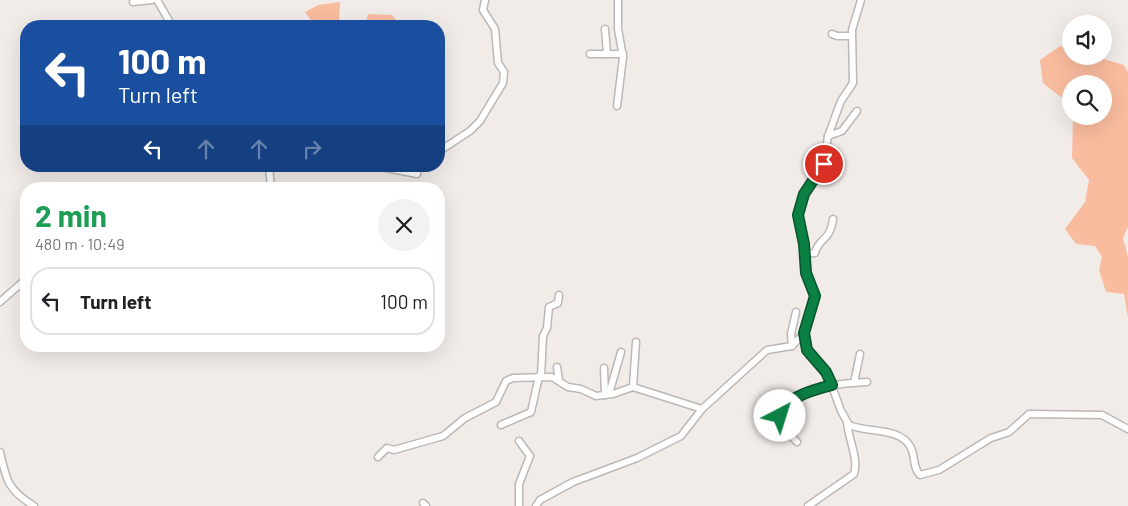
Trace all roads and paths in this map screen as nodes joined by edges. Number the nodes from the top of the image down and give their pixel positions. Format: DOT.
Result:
graph roads {
  1 [pos="152,0"];
  2 [pos="157,0"];
  3 [pos="485,0"];
  4 [pos="618,0"];
  5 [pos="861,0"];
  6 [pos="133,2"];
  7 [pos="169,20"];
  8 [pos="605,29"];
  9 [pos="832,34"];
  10 [pos="852,36"];
  11 [pos="590,54"];
  12 [pos="607,54"];
  13 [pos="623,54"];
  14 [pos="617,106"];
  15 [pos="857,112"];
  16 [pos="828,136"];
  17 [pos="445,146"];
  18 [pos="834,219"];
  19 [pos="804,254"];
  20 [pos="20,284"];
  21 [pos="560,295"];
  22 [pos="0,302"];
  23 [pos="796,312"];
  24 [pos="804,333"];
  25 [pos="636,342"];
  26 [pos="792,346"];
  27 [pos="621,352"];
  28 [pos="860,354"];
  29 [pos="557,367"];
  30 [pos="604,368"];
  31 [pos="540,376"];
  32 [pos="559,380"];
  33 [pos="867,382"];
  34 [pos="854,383"];
  35 [pos="832,385"];
  36 [pos="633,387"];
  37 [pos="607,395"];
  38 [pos="702,409"];
  39 [pos="847,422"];
  40 [pos="502,425"];
  41 [pos="1128,429"];
  42 [pos="519,440"];
  43 [pos="797,442"];
  44 [pos="0,452"];
  45 [pos="378,456"];
  46 [pos="34,506"];
  47 [pos="519,506"];
  48 [pos="536,506"];
  49 [pos="808,506"];
  1 -- 6 [label="street"];
  2 -- 7 [label="street"];
  3 -- 17 [label="street"];
  4 -- 13 [label="street"];
  5 -- 10 [label="street"];
  8 -- 12 [label="street"];
  9 -- 10 [label="street"];
  10 -- 16 [label="street"];
  11 -- 12 [label="street"];
  12 -- 13 [label="street"];
  13 -- 14 [label="street"];
  15 -- 16 [label="street"];
  16 -- 19 [label="street"];
  18 -- 19 [label="street"];
  19 -- 24 [label="street"];
  20 -- 22 [label="street"];
  21 -- 31 [label="street"];
  23 -- 26 [label="street"];
  24 -- 26 [label="street"];
  24 -- 35 [label="street"];
  25 -- 36 [label="street"];
  26 -- 38 [label="street"];
  27 -- 37 [label="street"];
  28 -- 34 [label="street"];
  29 -- 32 [label="street"];
  30 -- 37 [label="street"];
  31 -- 32 [label="street"];
  31 -- 40 [label="street"];
  31 -- 45 [label="street"];
  32 -- 37 [label="street"];
  33 -- 34 [label="street"];
  34 -- 35 [label="street"];
  35 -- 39 [label="street"];
  35 -- 43 [label="street"];
  36 -- 37 [label="street"];
  36 -- 38 [label="street"];
  38 -- 48 [label="street"];
  39 -- 41 [label="street"];
  39 -- 49 [label="street"];
  42 -- 47 [label="street"];
  44 -- 46 [label="street"];
}
